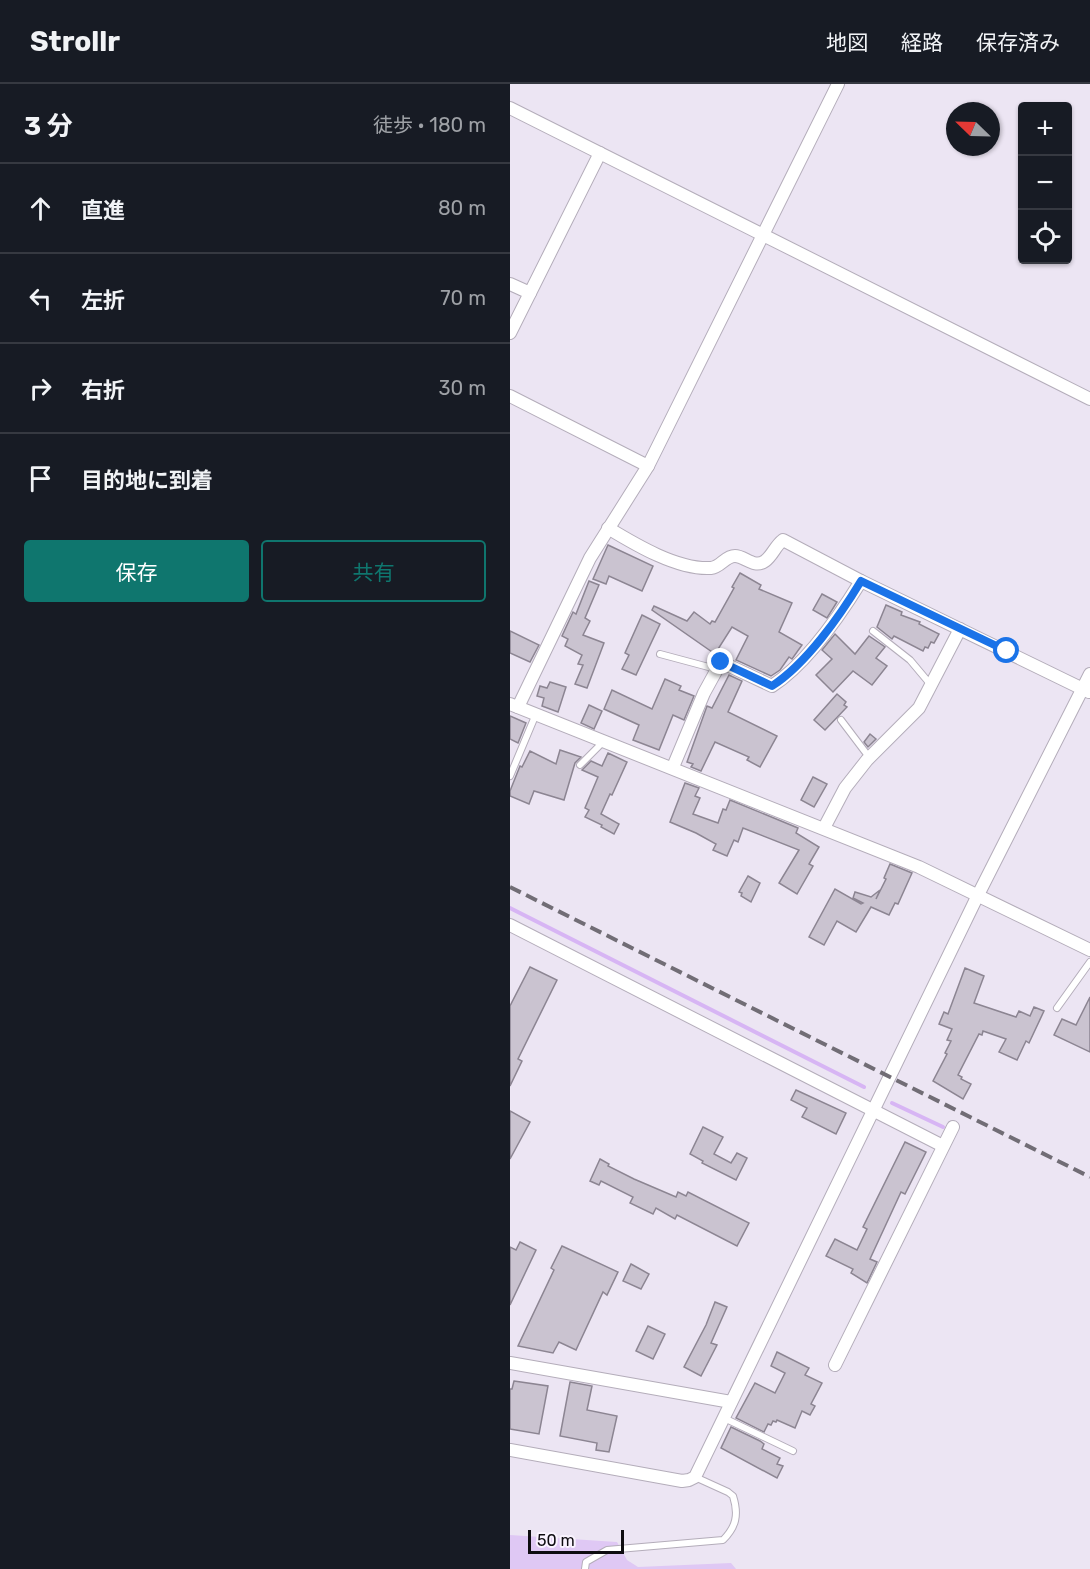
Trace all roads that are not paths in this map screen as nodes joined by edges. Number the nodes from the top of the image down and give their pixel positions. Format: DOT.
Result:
graph roads {
  1 [pos="838,84"];
  2 [pos="510,108"];
  3 [pos="600,153"];
  4 [pos="762,236"];
  5 [pos="510,284"];
  6 [pos="530,293"];
  7 [pos="510,333"];
  8 [pos="510,396"];
  9 [pos="1090,399"];
  10 [pos="648,466"];
  11 [pos="608,528"];
  12 [pos="861,581"];
  13 [pos="960,629"];
  14 [pos="873,631"];
  15 [pos="660,654"];
  16 [pos="717,669"];
  17 [pos="1090,674"];
  18 [pos="932,686"];
  19 [pos="1086,690"];
  20 [pos="514,705"];
  21 [pos="536,714"];
  22 [pos="841,720"];
  23 [pos="604,740"];
  24 [pos="869,757"];
  25 [pos="580,765"];
  26 [pos="673,768"];
  27 [pos="510,776"];
  28 [pos="824,828"];
  29 [pos="978,895"];
  30 [pos="510,925"];
  31 [pos="1090,950"];
  32 [pos="1090,962"];
  33 [pos="1057,1008"];
  34 [pos="873,1111"];
  35 [pos="953,1127"];
  36 [pos="943,1146"];
  37 [pos="510,1363"];
  38 [pos="835,1365"];
  39 [pos="730,1402"];
  40 [pos="724,1418"];
  41 [pos="510,1450"];
  42 [pos="793,1451"];
  43 [pos="695,1477"];
  44 [pos="585,1569"];
  1 -- 4 [label="street"];
  2 -- 3 [label="street"];
  3 -- 4 [label="street"];
  3 -- 6 [label="street"];
  4 -- 9 [label="street"];
  4 -- 10 [label="street"];
  5 -- 6 [label="street"];
  6 -- 7 [label="street"];
  8 -- 10 [label="street"];
  10 -- 11 [label="street"];
  11 -- 12 [label="street"];
  11 -- 20 [label="street"];
  12 -- 13 [label="street"];
  12 -- 16 [label="street"];
  13 -- 18 [label="street"];
  13 -- 19 [label="street"];
  14 -- 18 [label="lane"];
  15 -- 16 [label="lane"];
  16 -- 26 [label="street"];
  17 -- 19 [label="street"];
  18 -- 24 [label="street"];
  19 -- 29 [label="street"];
  20 -- 21 [label="street"];
  21 -- 23 [label="street"];
  21 -- 27 [label="lane"];
  22 -- 24 [label="lane"];
  23 -- 25 [label="lane"];
  23 -- 26 [label="street"];
  24 -- 28 [label="street"];
  26 -- 28 [label="street"];
  28 -- 29 [label="street"];
  29 -- 31 [label="street"];
  29 -- 34 [label="street"];
  30 -- 34 [label="street"];
  32 -- 33 [label="lane"];
  34 -- 36 [label="street"];
  34 -- 39 [label="street"];
  35 -- 36 [label="street"];
  36 -- 38 [label="street"];
  37 -- 39 [label="street"];
  39 -- 40 [label="street"];
  40 -- 42 [label="lane"];
  40 -- 43 [label="street"];
  41 -- 43 [label="street"];
  43 -- 44 [label="lane"];
}
